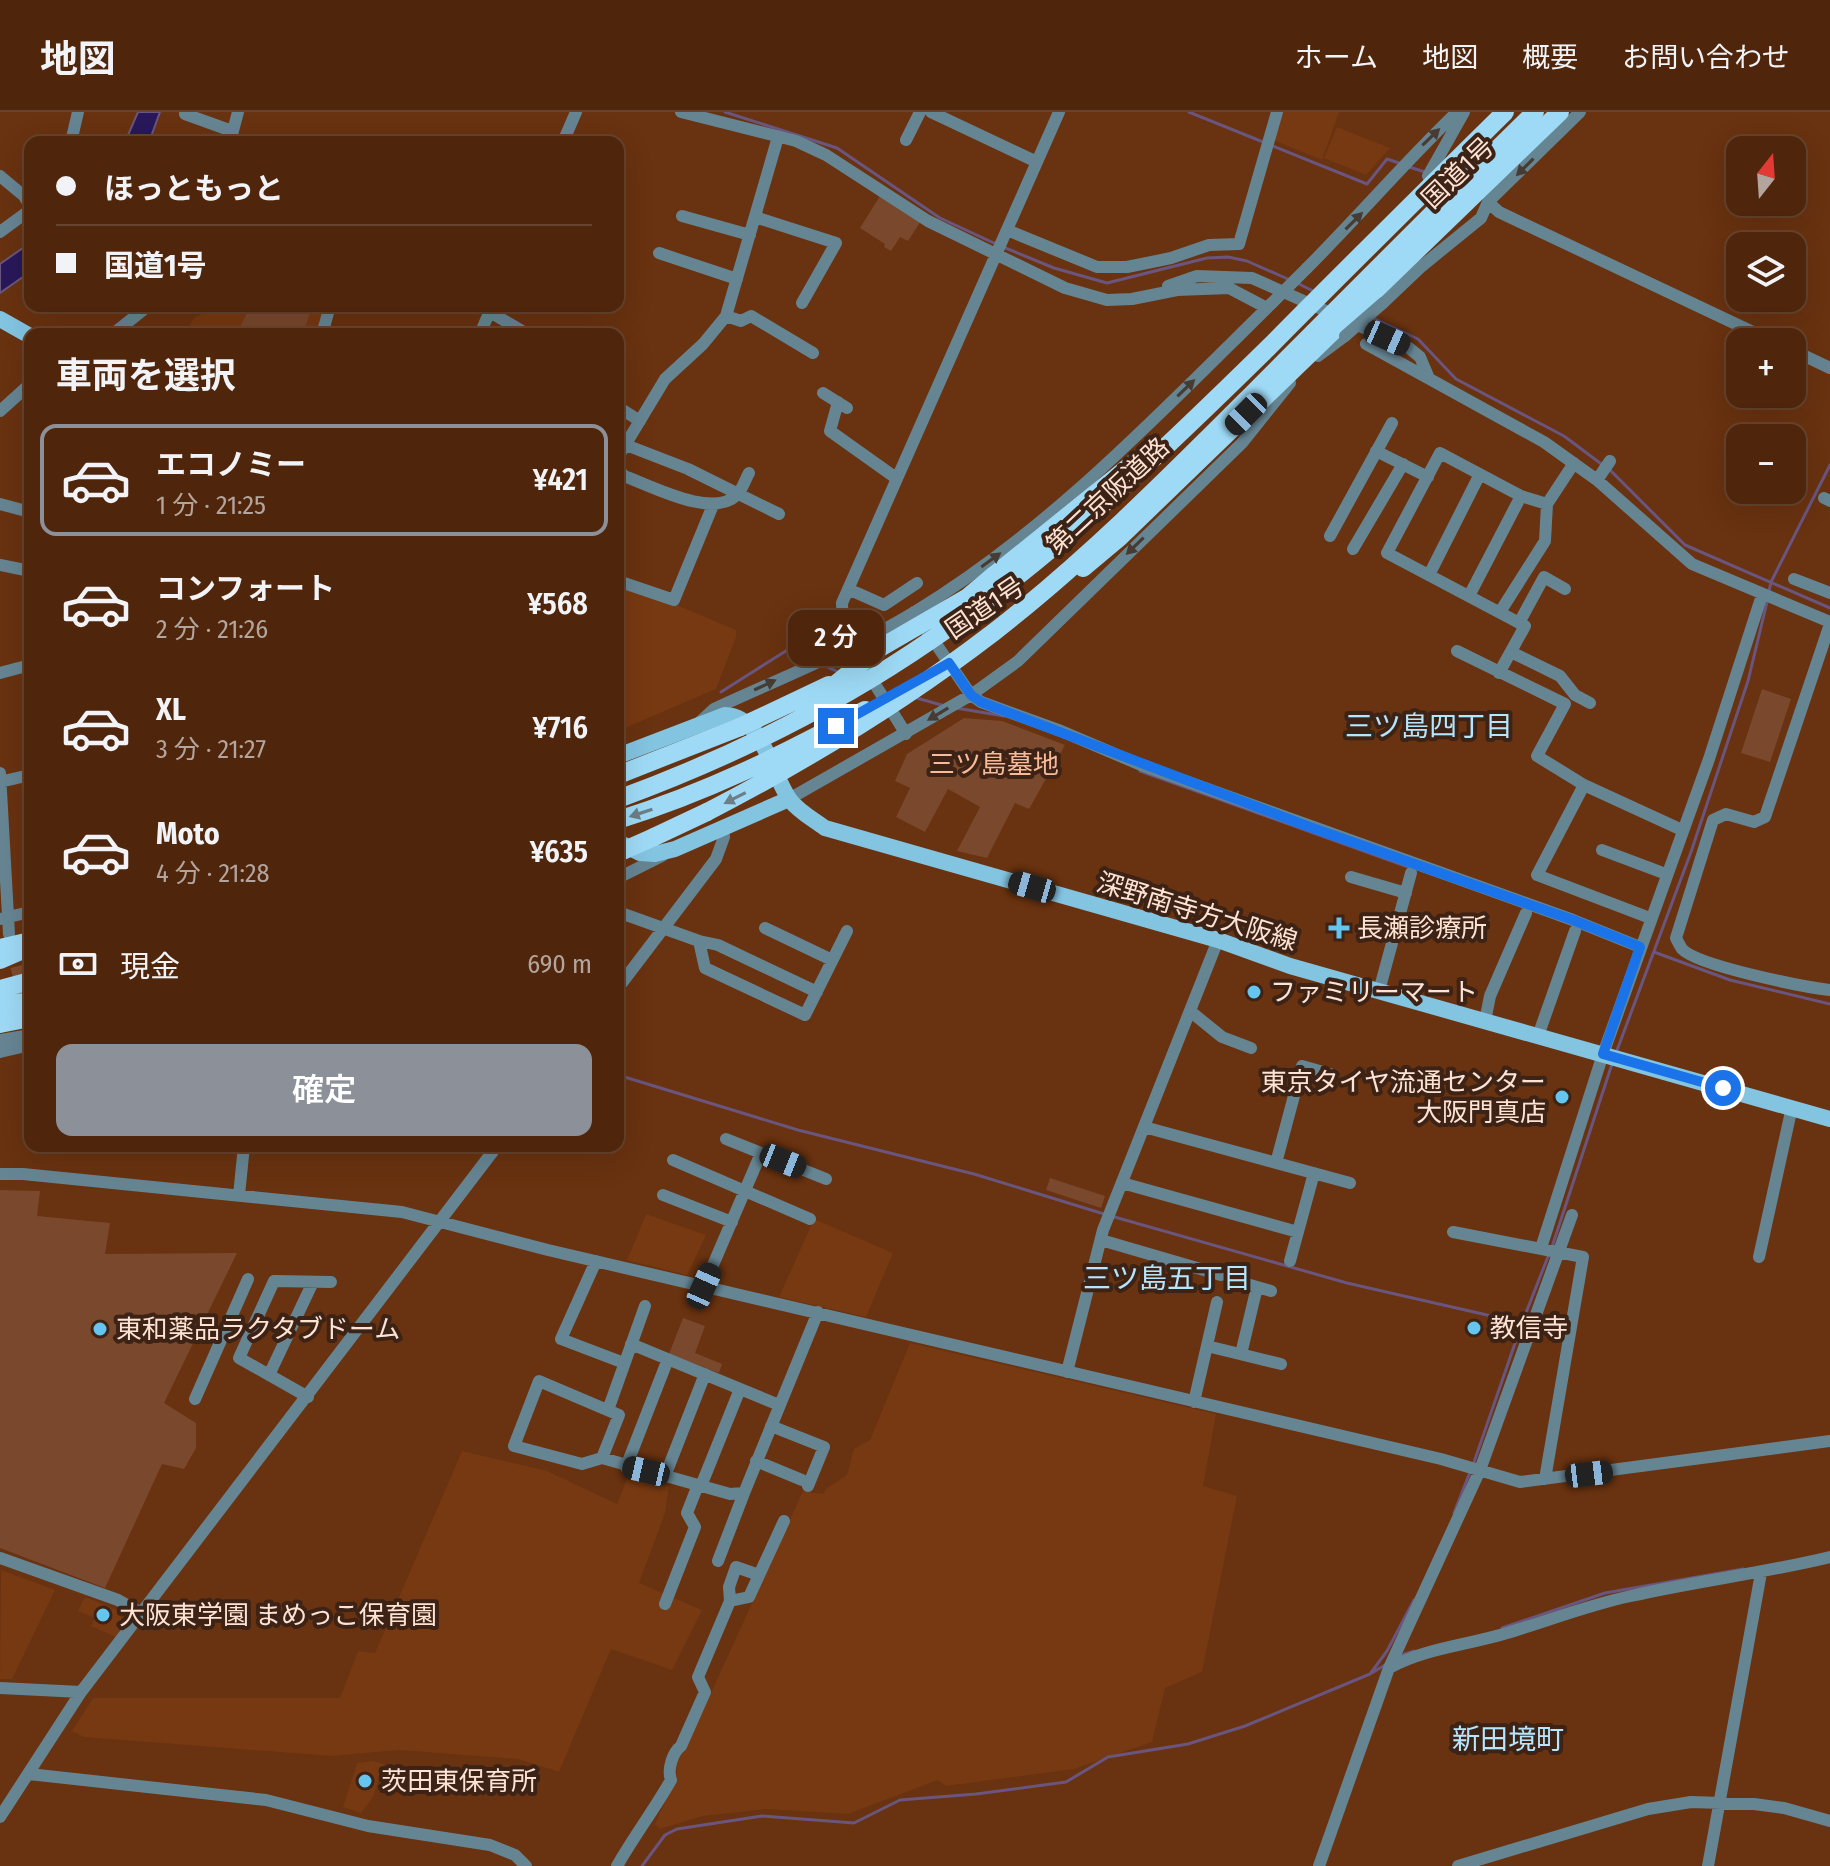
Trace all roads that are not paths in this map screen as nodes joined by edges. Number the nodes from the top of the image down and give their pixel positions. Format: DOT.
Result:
graph roads {
  1 [pos="78,112"];
  2 [pos="238,112"];
  3 [pos="576,112"];
  4 [pos="681,112"];
  5 [pos="920,112"];
  6 [pos="931,112"];
  7 [pos="968,112"];
  8 [pos="1059,112"];
  9 [pos="1277,112"];
  10 [pos="1457,112"];
  11 [pos="1464,112"];
  12 [pos="1504,112"];
  13 [pos="1535,112"];
  14 [pos="1560,112"];
  15 [pos="1580,112"];
  16 [pos="193,115"];
  17 [pos="737,120"];
  18 [pos="962,127"];
  19 [pos="72,136"];
  20 [pos="231,136"];
  21 [pos="566,136"];
  22 [pos="778,137"];
  23 [pos="906,140"];
  24 [pos="1037,162"];
  25 [pos="0,176"];
  26 [pos="1428,176"];
  27 [pos="24,196"];
  28 [pos="1488,204"];
  29 [pos="1463,205"];
  30 [pos="24,213"];
  31 [pos="682,216"];
  32 [pos="755,217"];
  33 [pos="0,232"];
  34 [pos="750,235"];
  35 [pos="1001,244"];
  36 [pos="659,253"];
  37 [pos="737,279"];
  38 [pos="1312,295"];
  39 [pos="1132,299"];
  40 [pos="802,303"];
  41 [pos="1270,305"];
  42 [pos="140,312"];
  43 [pos="495,312"];
  44 [pos="726,316"];
  45 [pos="1349,318"];
  46 [pos="0,319"];
  47 [pos="120,328"];
  48 [pos="518,328"];
  49 [pos="1744,328"];
  50 [pos="24,333"];
  51 [pos="1366,344"];
  52 [pos="813,353"];
  53 [pos="1806,357"];
  54 [pos="1830,368"];
  55 [pos="1428,376"];
  56 [pos="24,389"];
  57 [pos="823,393"];
  58 [pos="0,411"];
  59 [pos="624,411"];
  60 [pos="640,421"];
  61 [pos="1392,423"];
  62 [pos="626,445"];
  63 [pos="1214,446"];
  64 [pos="624,448"];
  65 [pos="1124,448"];
  66 [pos="1376,451"];
  67 [pos="1147,453"];
  68 [pos="1610,461"];
  69 [pos="1574,463"];
  70 [pos="1403,464"];
  71 [pos="749,473"];
  72 [pos="1480,474"];
  73 [pos="624,476"];
  74 [pos="1428,477"];
  75 [pos="896,478"];
  76 [pos="1597,480"];
  77 [pos="1191,492"];
  78 [pos="738,495"];
  79 [pos="1521,496"];
  80 [pos="0,504"];
  81 [pos="1547,504"];
  82 [pos="713,505"];
  83 [pos="24,510"];
  84 [pos="779,514"];
  85 [pos="1330,536"];
  86 [pos="1353,549"];
  87 [pos="1050,551"];
  88 [pos="0,565"];
  89 [pos="24,570"];
  90 [pos="1429,575"];
  91 [pos="624,583"];
  92 [pos="917,583"];
  93 [pos="848,589"];
  94 [pos="1565,589"];
  95 [pos="1830,593"];
  96 [pos="1762,595"];
  97 [pos="1469,596"];
  98 [pos="1796,606"];
  99 [pos="1500,612"];
  100 [pos="918,618"];
  101 [pos="1519,623"];
  102 [pos="1830,623"];
  103 [pos="851,645"];
  104 [pos="1457,651"];
  105 [pos="1511,652"];
  106 [pos="862,662"];
  107 [pos="949,663"];
  108 [pos="24,667"];
  109 [pos="0,673"];
  110 [pos="1499,673"];
  111 [pos="971,695"];
  112 [pos="883,697"];
  113 [pos="1590,703"];
  114 [pos="698,724"];
  115 [pos="906,734"];
  116 [pos="624,754"];
  117 [pos="624,773"];
  118 [pos="24,776"];
  119 [pos="0,779"];
  120 [pos="1584,785"];
  121 [pos="624,798"];
  122 [pos="624,799"];
  123 [pos="789,799"];
  124 [pos="624,818"];
  125 [pos="723,828"];
  126 [pos="1682,830"];
  127 [pos="624,846"];
  128 [pos="624,849"];
  129 [pos="675,849"];
  130 [pos="1602,850"];
  131 [pos="1411,873"];
  132 [pos="1666,874"];
  133 [pos="624,875"];
  134 [pos="1351,877"];
  135 [pos="1406,893"];
  136 [pos="24,913"];
  137 [pos="1526,913"];
  138 [pos="624,914"];
  139 [pos="3,918"];
  140 [pos="1650,918"];
  141 [pos="765,928"];
  142 [pos="663,930"];
  143 [pos="847,931"];
  144 [pos="1575,931"];
  145 [pos="4,937"];
  146 [pos="24,940"];
  147 [pos="1218,940"];
  148 [pos="699,941"];
  149 [pos="1640,947"];
  150 [pos="24,950"];
  151 [pos="24,955"];
  152 [pos="832,960"];
  153 [pos="0,961"];
  154 [pos="624,980"];
  155 [pos="24,983"];
  156 [pos="0,989"];
  157 [pos="1830,990"];
  158 [pos="1379,991"];
  159 [pos="817,992"];
  160 [pos="24,1002"];
  161 [pos="0,1006"];
  162 [pos="1190,1011"];
  163 [pos="24,1019"];
  164 [pos="1485,1021"];
  165 [pos="0,1024"];
  166 [pos="24,1036"];
  167 [pos="1538,1036"];
  168 [pos="0,1040"];
  169 [pos="24,1046"];
  170 [pos="1251,1048"];
  171 [pos="0,1052"];
  172 [pos="1611,1056"];
  173 [pos="1330,1074"];
  174 [pos="1792,1107"];
  175 [pos="1830,1116"];
  176 [pos="1144,1127"];
  177 [pos="726,1139"];
  178 [pos="243,1152"];
  179 [pos="492,1152"];
  180 [pos="761,1153"];
  181 [pos="673,1160"];
  182 [pos="1276,1163"];
  183 [pos="1314,1173"];
  184 [pos="0,1174"];
  185 [pos="826,1179"];
  186 [pos="1122,1183"];
  187 [pos="1350,1183"];
  188 [pos="746,1191"];
  189 [pos="239,1195"];
  190 [pos="663,1195"];
  191 [pos="1572,1215"];
  192 [pos="810,1219"];
  193 [pos="438,1221"];
  194 [pos="732,1222"];
  195 [pos="1298,1232"];
  196 [pos="1453,1232"];
  197 [pos="1101,1240"];
  198 [pos="1541,1248"];
  199 [pos="1559,1252"];
  200 [pos="1759,1257"];
  201 [pos="596,1261"];
  202 [pos="1290,1261"];
  203 [pos="1221,1275"];
  204 [pos="248,1279"];
  205 [pos="313,1282"];
  206 [pos="331,1282"];
  207 [pos="1243,1283"];
  208 [pos="704,1286"];
  209 [pos="1257,1287"];
  210 [pos="1271,1291"];
  211 [pos="1217,1302"];
  212 [pos="645,1306"];
  213 [pos="818,1312"];
  214 [pos="233,1313"];
  215 [pos="255,1322"];
  216 [pos="631,1344"];
  217 [pos="1207,1346"];
  218 [pos="1241,1354"];
  219 [pos="668,1359"];
  220 [pos="624,1363"];
  221 [pos="1281,1364"];
  222 [pos="1067,1372"];
  223 [pos="705,1374"];
  224 [pos="269,1375"];
  225 [pos="740,1389"];
  226 [pos="308,1397"];
  227 [pos="195,1399"];
  228 [pos="1194,1402"];
  229 [pos="779,1405"];
  230 [pos="608,1410"];
  231 [pos="771,1426"];
  232 [pos="1830,1441"];
  233 [pos="602,1458"];
  234 [pos="756,1461"];
  235 [pos="626,1467"];
  236 [pos="1480,1470"];
  237 [pos="665,1476"];
  238 [pos="1545,1479"];
  239 [pos="700,1485"];
  240 [pos="744,1493"];
  241 [pos="784,1521"];
  242 [pos="1830,1557"];
  243 [pos="0,1558"];
  244 [pos="718,1561"];
  245 [pos="1761,1573"];
  246 [pos="759,1575"];
  247 [pos="730,1601"];
  248 [pos="665,1604"];
  249 [pos="141,1613"];
  250 [pos="1389,1668"];
  251 [pos="0,1688"];
  252 [pos="81,1692"];
  253 [pos="29,1774"];
  254 [pos="1720,1803"];
  255 [pos="0,1817"];
  256 [pos="1830,1821"];
  257 [pos="526,1866"];
  258 [pos="617,1866"];
  259 [pos="1319,1866"];
  260 [pos="1458,1866"];
  261 [pos="1708,1866"];
  1 -- 19 [label="street"];
  2 -- 20 [label="street"];
  3 -- 21 [label="street"];
  4 -- 17 [label="street"];
  5 -- 23 [label="street"];
  6 -- 18 [label="street"];
  7 -- 18 [label="street"];
  8 -- 24 [label="street"];
  9 -- 35 [label="street"];
  41 -- 10 [label="street, one-way, bridge"];
  11 -- 26 [label="street"];
  12 -- 26 [label="highway, 国道1号"];
  12 -- 87 [label="highway, 第二京阪道路, bridge"];
  13 -- 128 [label="highway, 第二京阪道路, one-way, bridge"];
  14 -- 29 [label="highway, 国道1号"];
  15 -- 28 [label="street, one-way"];
  16 -- 20 [label="street"];
  17 -- 22 [label="street"];
  18 -- 24 [label="street"];
  22 -- 32 [label="street"];
  22 -- 35 [label="street"];
  24 -- 35 [label="street"];
  25 -- 27 [label="street"];
  26 -- 38 [label="highway, 国道1号"];
  28 -- 29 [label="street"];
  28 -- 45 [label="street, bridge"];
  28 -- 49 [label="street"];
  29 -- 45 [label="highway, 国道1号"];
  30 -- 33 [label="street"];
  31 -- 34 [label="street"];
  32 -- 34 [label="street"];
  32 -- 40 [label="street"];
  34 -- 37 [label="street"];
  35 -- 39 [label="street"];
  35 -- 75 [label="street"];
  36 -- 37 [label="street"];
  37 -- 44 [label="street"];
  38 -- 39 [label="street"];
  38 -- 45 [label="street"];
  38 -- 67 [label="highway, 国道1号"];
  39 -- 41 [label="street"];
  65 -- 41 [label="street, one-way"];
  42 -- 47 [label="street"];
  43 -- 48 [label="street"];
  44 -- 52 [label="street"];
  44 -- 60 [label="street"];
  45 -- 55 [label="street"];
  45 -- 63 [label="highway, 国道1号"];
  45 -- 77 [label="street"];
  46 -- 50 [label="main road"];
  51 -- 55 [label="street"];
  53 -- 54 [label="street"];
  55 -- 69 [label="street"];
  56 -- 58 [label="street"];
  57 -- 75 [label="street"];
  59 -- 60 [label="street"];
  60 -- 62 [label="street"];
  61 -- 66 [label="street"];
  62 -- 64 [label="street"];
  62 -- 78 [label="street"];
  63 -- 77 [label="street"];
  63 -- 107 [label="highway, 国道1号, bridge"];
  65 -- 67 [label="highway"];
  100 -- 65 [label="street, one-way"];
  66 -- 70 [label="street"];
  66 -- 85 [label="street"];
  67 -- 100 [label="highway, 国道1号, bridge"];
  68 -- 76 [label="street"];
  69 -- 76 [label="street"];
  69 -- 81 [label="street"];
  70 -- 74 [label="street"];
  70 -- 86 [label="street"];
  71 -- 78 [label="street"];
  72 -- 74 [label="street"];
  72 -- 79 [label="street"];
  72 -- 90 [label="street"];
  73 -- 82 [label="street"];
  74 -- 90 [label="street"];
  75 -- 93 [label="street"];
  76 -- 96 [label="street"];
  77 -- 111 [label="street, one-way"];
  78 -- 82 [label="street"];
  78 -- 84 [label="street"];
  79 -- 81 [label="street"];
  79 -- 97 [label="street"];
  80 -- 83 [label="street"];
  81 -- 99 [label="street"];
  82 -- 91 [label="street"];
  87 -- 117 [label="highway, bridge"];
  87 -- 121 [label="highway, 第二京阪道路, bridge"];
  88 -- 89 [label="street"];
  90 -- 97 [label="street"];
  92 -- 93 [label="street"];
  93 -- 103 [label="street"];
  94 -- 101 [label="street"];
  95 -- 98 [label="street"];
  96 -- 98 [label="street"];
  96 -- 126 [label="street"];
  97 -- 99 [label="street"];
  98 -- 102 [label="street"];
  99 -- 101 [label="street"];
  100 -- 103 [label="street"];
  100 -- 106 [label="highway, 国道1号, bridge"];
  100 -- 107 [label="street"];
  101 -- 105 [label="street"];
  102 -- 157 [label="street"];
  103 -- 106 [label="street"];
  114 -- 103 [label="street, one-way"];
  104 -- 110 [label="street"];
  105 -- 110 [label="street"];
  105 -- 113 [label="street"];
  106 -- 112 [label="street"];
  106 -- 122 [label="highway, 国道1号, bridge"];
  107 -- 111 [label="street"];
  107 -- 112 [label="highway, 国道1号, bridge"];
  108 -- 109 [label="street"];
  110 -- 120 [label="street"];
  111 -- 115 [label="street, one-way"];
  111 -- 149 [label="street"];
  112 -- 115 [label="street"];
  112 -- 124 [label="highway, 国道1号, one-way, bridge"];
  114 -- 116 [label="main road, 深野南寺方大阪線"];
  114 -- 123 [label="main road, 深野南寺方大阪線"];
  115 -- 123 [label="street"];
  118 -- 119 [label="street"];
  119 -- 139 [label="street"];
  120 -- 126 [label="street"];
  120 -- 140 [label="street"];
  123 -- 125 [label="main road"];
  123 -- 147 [label="main road, 深野南寺方大阪線"];
  125 -- 129 [label="main road"];
  125 -- 142 [label="street"];
  126 -- 132 [label="street"];
  127 -- 129 [label="main road"];
  129 -- 133 [label="street"];
  130 -- 132 [label="street"];
  131 -- 135 [label="street"];
  132 -- 140 [label="street"];
  134 -- 135 [label="street"];
  135 -- 158 [label="street"];
  136 -- 139 [label="street"];
  137 -- 164 [label="street"];
  138 -- 142 [label="street"];
  139 -- 145 [label="street"];
  140 -- 149 [label="street"];
  141 -- 152 [label="street"];
  142 -- 148 [label="street"];
  142 -- 154 [label="street"];
  143 -- 152 [label="street"];
  144 -- 167 [label="street"];
  145 -- 146 [label="highway, bridge"];
  147 -- 158 [label="main road, 深野南寺方大阪線"];
  147 -- 162 [label="street"];
  148 -- 159 [label="street"];
  148 -- 159 [label="street"];
  149 -- 172 [label="street"];
  150 -- 153 [label="highway"];
  151 -- 153 [label="highway"];
  152 -- 159 [label="street"];
  155 -- 156 [label="highway"];
  158 -- 164 [label="main road, 深野南寺方大阪線"];
  160 -- 161 [label="highway"];
  162 -- 170 [label="street"];
  162 -- 176 [label="street"];
  163 -- 165 [label="highway, bridge"];
  164 -- 167 [label="main road, 深野南寺方大阪線"];
  166 -- 168 [label="street"];
  167 -- 172 [label="main road, 深野南寺方大阪線"];
  169 -- 171 [label="street"];
  172 -- 174 [label="main road, 深野南寺方大阪線"];
  172 -- 198 [label="street"];
  173 -- 182 [label="street"];
  174 -- 175 [label="main road, 深野南寺方大阪線"];
  174 -- 200 [label="street"];
  176 -- 182 [label="street"];
  176 -- 186 [label="street"];
  177 -- 180 [label="street"];
  178 -- 189 [label="street"];
  179 -- 193 [label="street"];
  180 -- 185 [label="street"];
  180 -- 188 [label="street"];
  181 -- 188 [label="street"];
  182 -- 183 [label="street"];
  183 -- 187 [label="street"];
  183 -- 195 [label="street"];
  184 -- 189 [label="street"];
  186 -- 195 [label="street"];
  186 -- 197 [label="street"];
  188 -- 192 [label="street"];
  188 -- 194 [label="street"];
  189 -- 193 [label="street"];
  190 -- 194 [label="street"];
  191 -- 199 [label="street"];
  193 -- 201 [label="street"];
  193 -- 226 [label="street"];
  194 -- 208 [label="street"];
  195 -- 202 [label="street"];
  196 -- 198 [label="street"];
  197 -- 203 [label="street"];
  197 -- 222 [label="street"];
  198 -- 199 [label="street"];
  199 -- 236 [label="street"];
  199 -- 238 [label="street"];
  201 -- 208 [label="street"];
  201 -- 220 [label="street"];
  204 -- 214 [label="street"];
  205 -- 206 [label="street"];
  205 -- 215 [label="street"];
  205 -- 224 [label="street"];
  207 -- 209 [label="street"];
  208 -- 213 [label="street"];
  209 -- 210 [label="street"];
  209 -- 218 [label="street"];
  211 -- 217 [label="street"];
  212 -- 216 [label="street"];
  213 -- 222 [label="street"];
  213 -- 229 [label="street"];
  214 -- 215 [label="street"];
  214 -- 227 [label="street"];
  215 -- 224 [label="street"];
  216 -- 219 [label="street"];
  216 -- 220 [label="street"];
  217 -- 218 [label="street"];
  217 -- 228 [label="street"];
  218 -- 221 [label="street"];
  219 -- 223 [label="street"];
  219 -- 235 [label="street"];
  220 -- 230 [label="street"];
  222 -- 228 [label="street"];
  223 -- 225 [label="street"];
  223 -- 237 [label="street"];
  224 -- 226 [label="street"];
  225 -- 229 [label="street"];
  225 -- 239 [label="street"];
  226 -- 249 [label="street"];
  228 -- 236 [label="street"];
  229 -- 231 [label="street"];
  230 -- 233 [label="street"];
  230 -- 233 [label="street"];
  231 -- 234 [label="street"];
  231 -- 234 [label="street"];
  232 -- 238 [label="street"];
  233 -- 235 [label="street"];
  234 -- 240 [label="street"];
  235 -- 237 [label="street"];
  236 -- 238 [label="street"];
  236 -- 250 [label="street"];
  237 -- 239 [label="street"];
  239 -- 240 [label="street"];
  239 -- 248 [label="street"];
  240 -- 244 [label="street"];
  241 -- 246 [label="street"];
  242 -- 245 [label="street"];
  243 -- 249 [label="street"];
  245 -- 250 [label="street"];
  245 -- 254 [label="street"];
  246 -- 247 [label="street"];
  246 -- 247 [label="street"];
  247 -- 258 [label="street"];
  249 -- 252 [label="street"];
  250 -- 259 [label="street"];
  251 -- 252 [label="street"];
  252 -- 253 [label="street"];
  253 -- 255 [label="street"];
  253 -- 257 [label="street"];
  254 -- 256 [label="street"];
  254 -- 260 [label="street"];
  254 -- 261 [label="street"];
}
